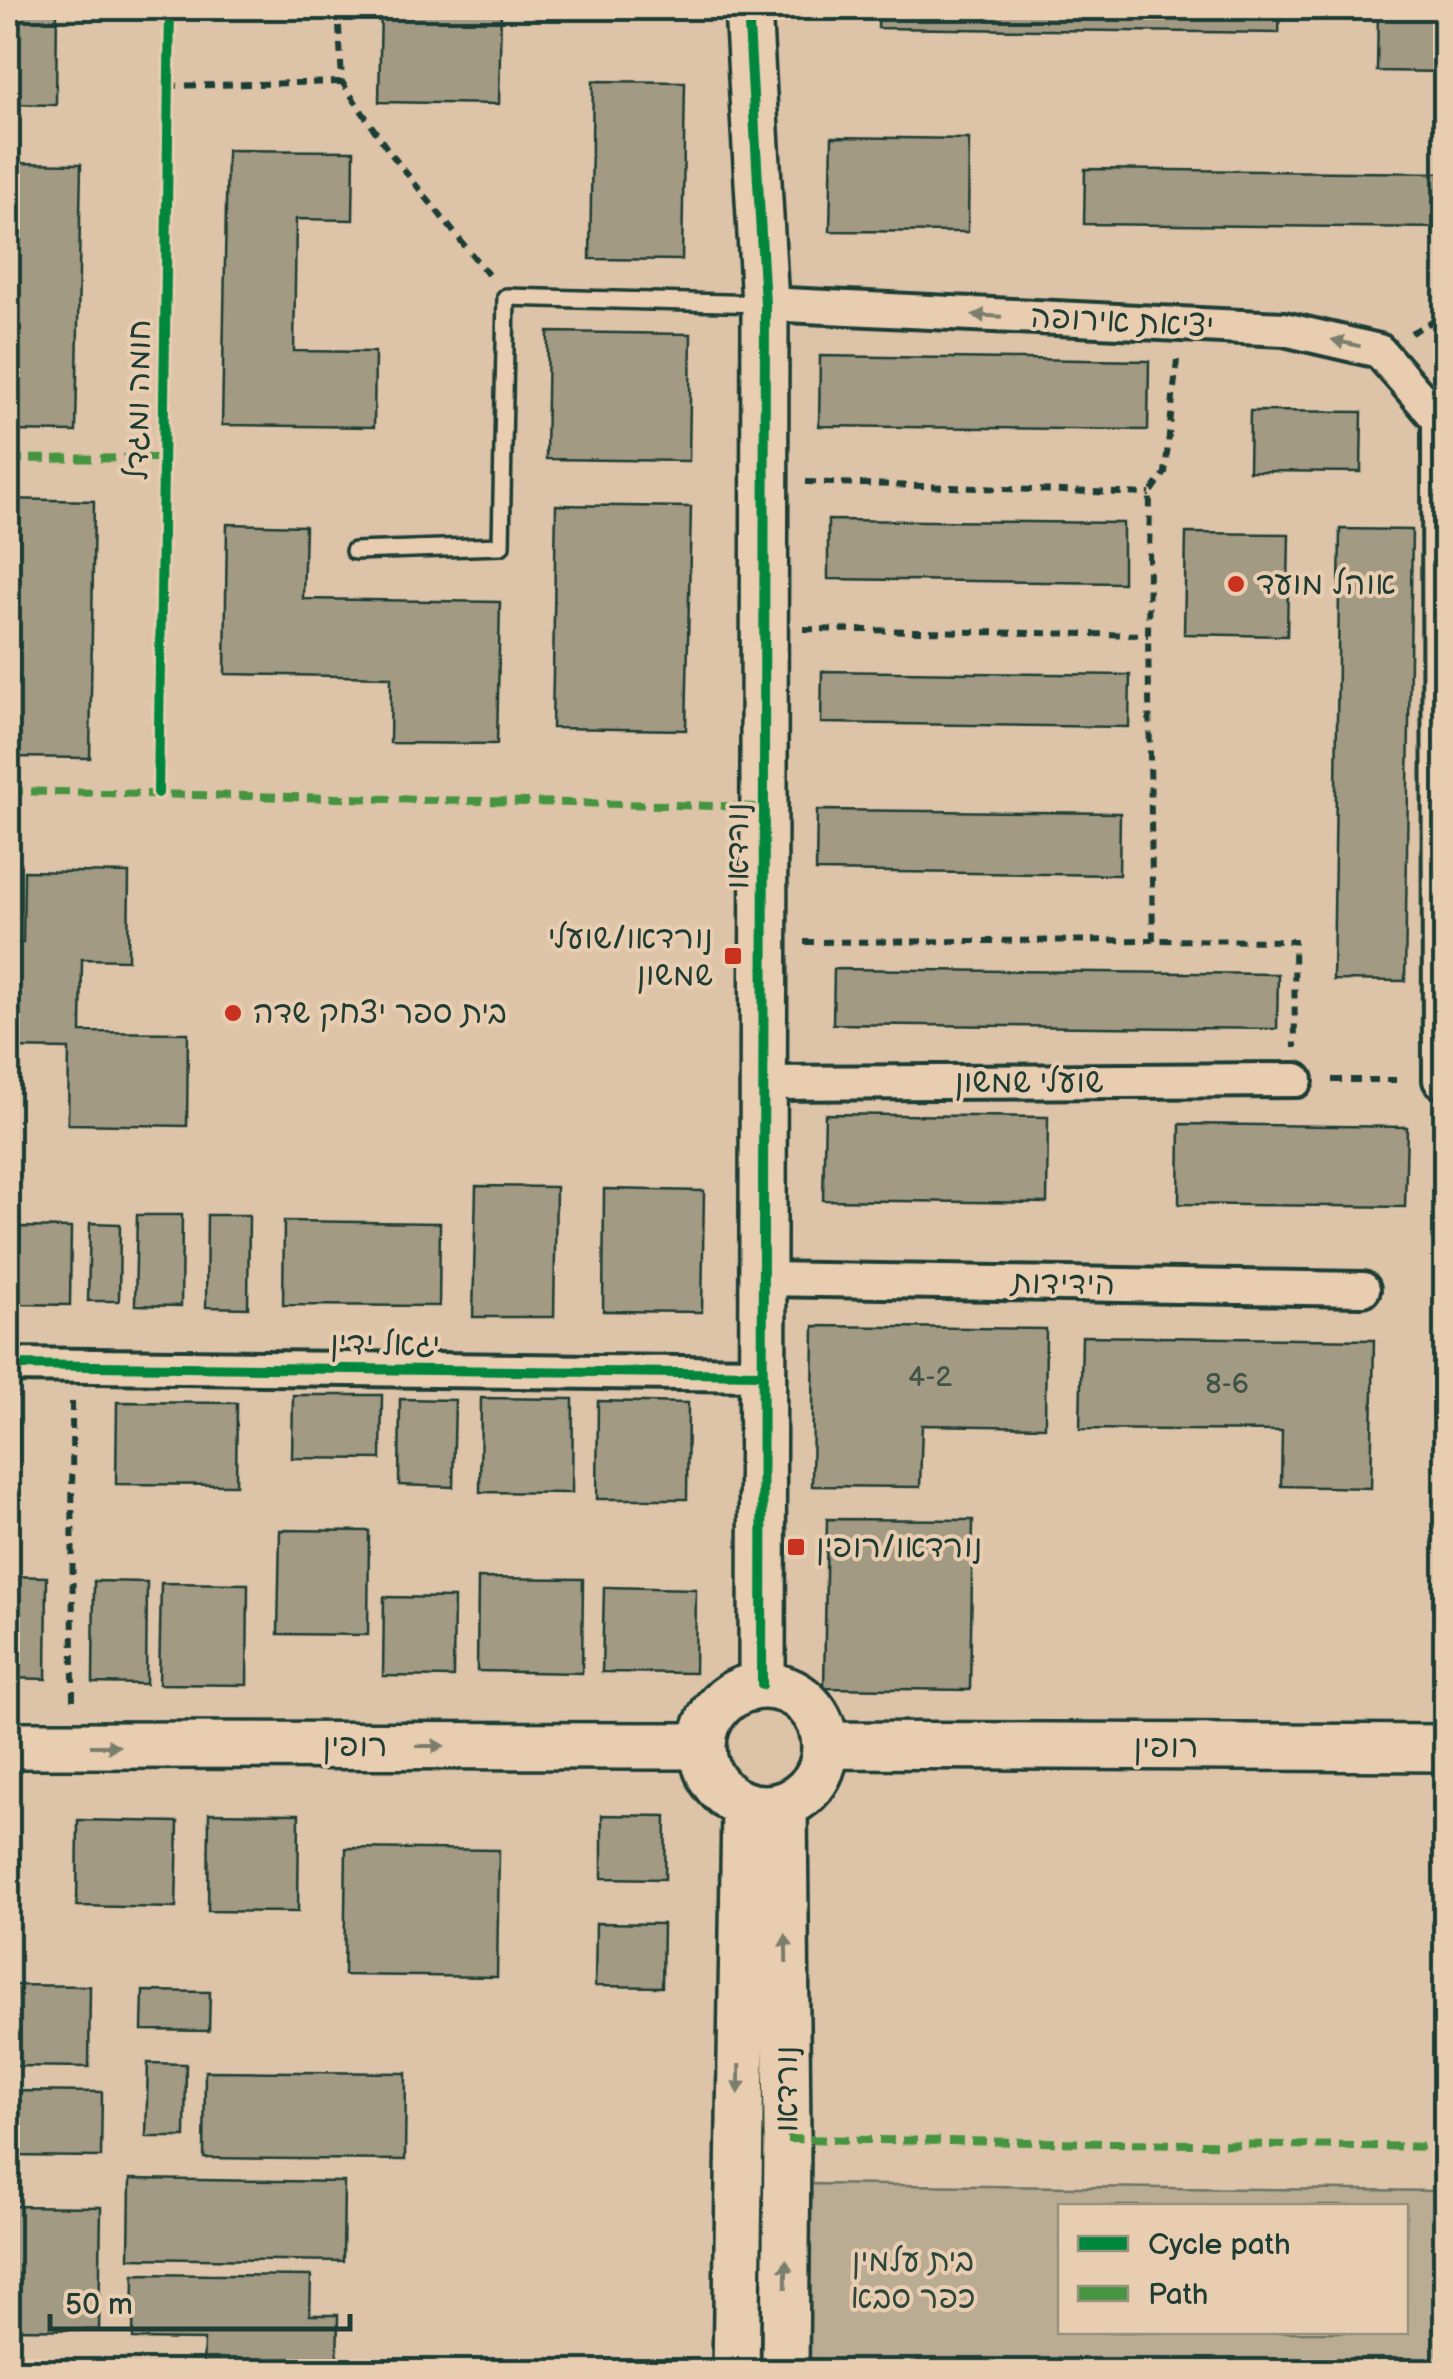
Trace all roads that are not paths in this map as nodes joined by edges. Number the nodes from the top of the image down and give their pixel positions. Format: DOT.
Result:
graph roads {
  1 [pos="748,8"];
  2 [pos="764,304"];
  3 [pos="1442,421"];
  4 [pos="354,550"];
  5 [pos="1296,1080"];
  6 [pos="1442,1080"];
  7 [pos="763,1084"];
  8 [pos="763,1279"];
  9 [pos="1362,1288"];
  10 [pos="8,1365"];
  11 [pos="762,1374"];
  12 [pos="762,1686"];
  13 [pos="8,1745"];
  14 [pos="826,1745"];
  15 [pos="702,1746"];
  16 [pos="1446,1748"];
  17 [pos="764,1806"];
  18 [pos="736,2372"];
  19 [pos="784,2372"];
  1 -- 2 [label="street, נורדאו"];
  3 -- 2 [label="street, יציאת אירופה, one-way"];
  2 -- 4 [label="lane"];
  2 -- 7 [label="street, נורדאו"];
  3 -- 6 [label="street"];
  5 -- 7 [label="street, שועלי שמשון"];
  7 -- 8 [label="street, נורדאו"];
  8 -- 9 [label="street, הידידות"];
  8 -- 11 [label="street, נורדאו"];
  10 -- 11 [label="street, יגאל ידין"];
  11 -- 12 [label="street, נורדאו"];
  12 -- 14 [label="street"];
  12 -- 15 [label="street"];
  13 -- 15 [label="street, רופין, one-way"];
  14 -- 16 [label="street, רופין"];
  14 -- 17 [label="street"];
  15 -- 17 [label="street"];
  17 -- 18 [label="street, נורדאו, one-way"];
  19 -- 17 [label="street, נורדאו, one-way"];
}
